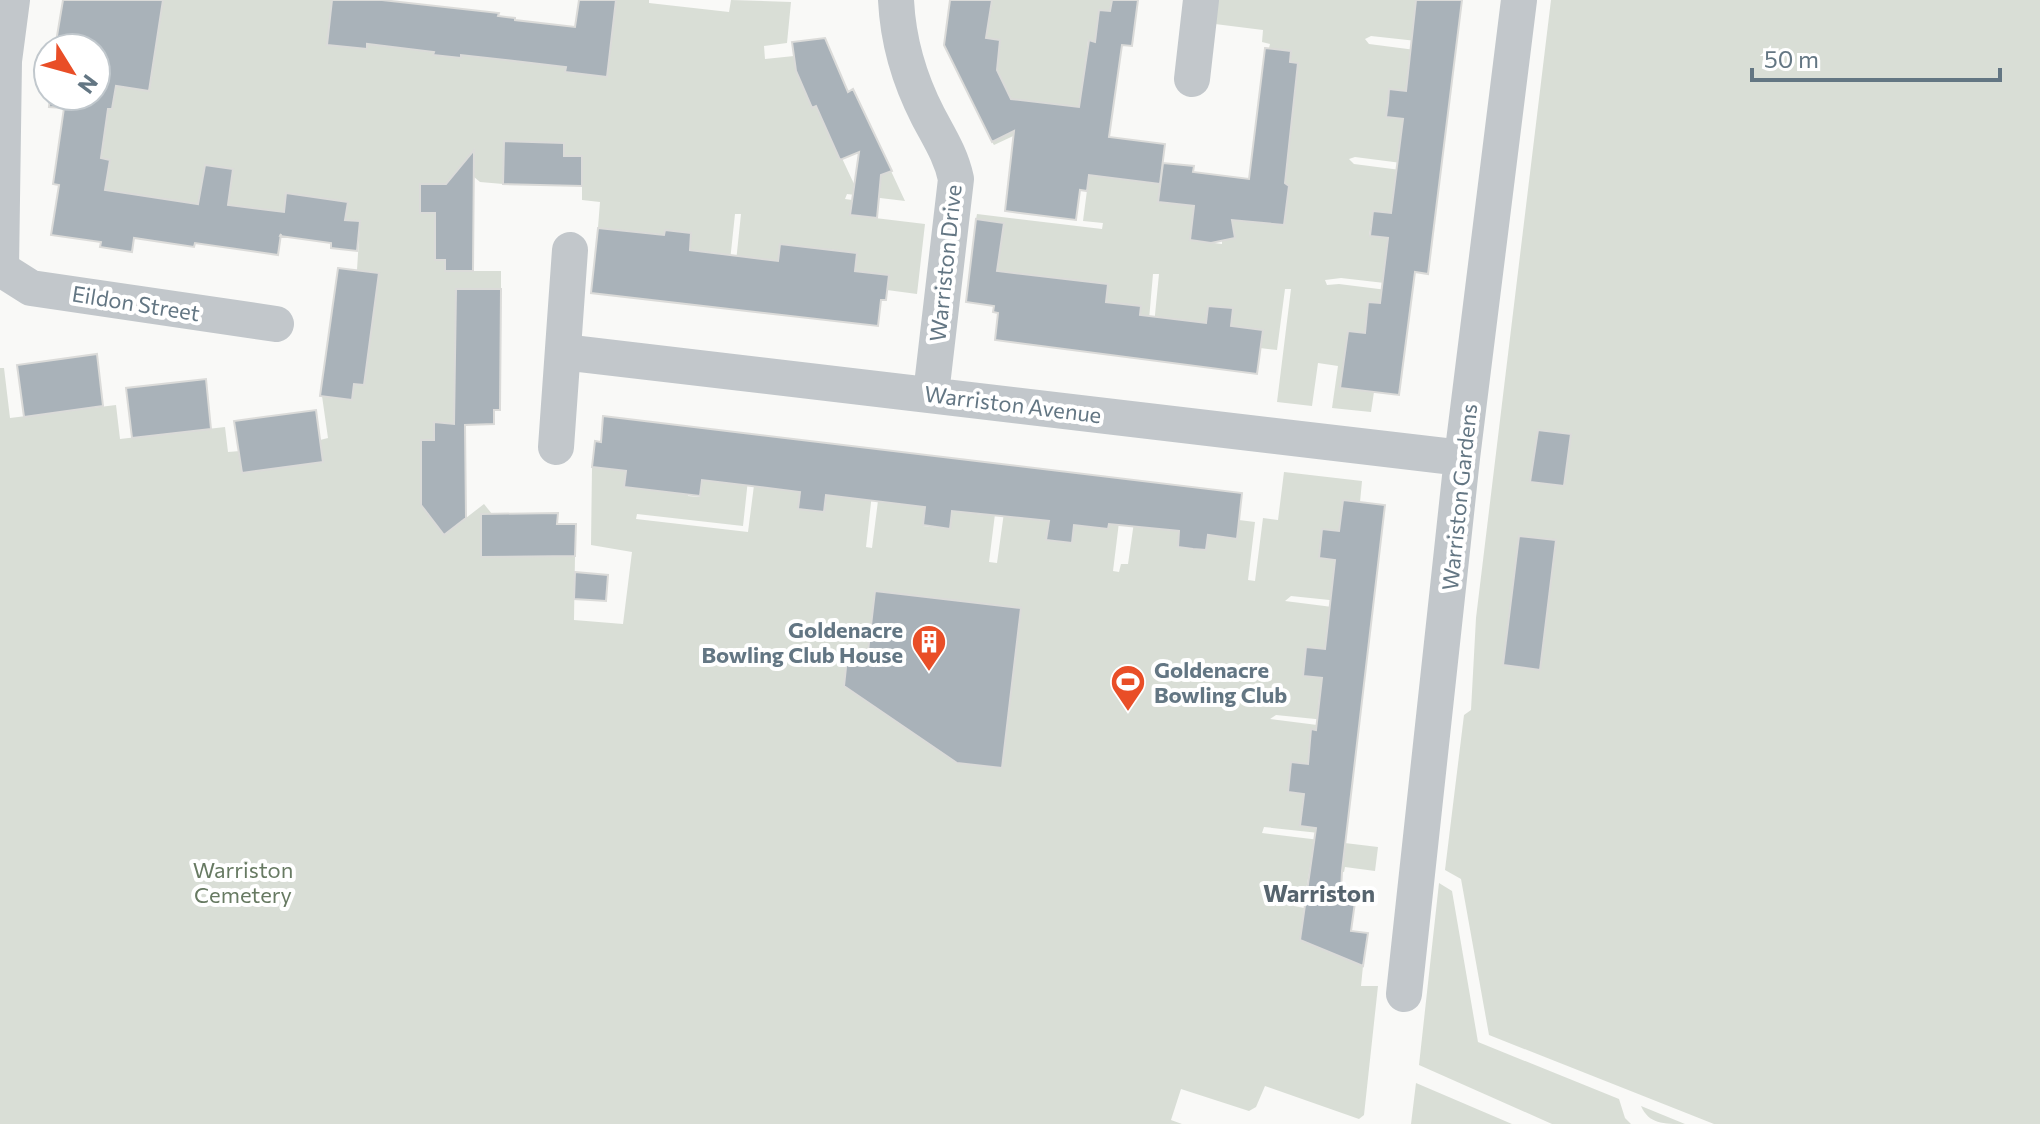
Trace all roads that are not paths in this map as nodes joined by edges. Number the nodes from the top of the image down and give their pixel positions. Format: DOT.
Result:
graph roads {
  1 [pos="12,0"];
  2 [pos="896,0"];
  3 [pos="1201,0"];
  4 [pos="1519,0"];
  5 [pos="1191,79"];
  6 [pos="570,250"];
  7 [pos="0,270"];
  8 [pos="276,325"];
  9 [pos="563,352"];
  10 [pos="931,394"];
  11 [pos="556,447"];
  12 [pos="1462,458"];
  13 [pos="1404,994"];
  1 -- 7 [label="street, Eildon Street"];
  2 -- 10 [label="street, Warriston Drive"];
  3 -- 5 [label="street"];
  4 -- 12 [label="street, Warriston Gardens"];
  6 -- 9 [label="street"];
  7 -- 8 [label="street, Eildon Street"];
  9 -- 10 [label="street, Warriston Avenue"];
  9 -- 11 [label="street"];
  10 -- 12 [label="street, Warriston Avenue"];
  12 -- 13 [label="street, Warriston Gardens"];
}
